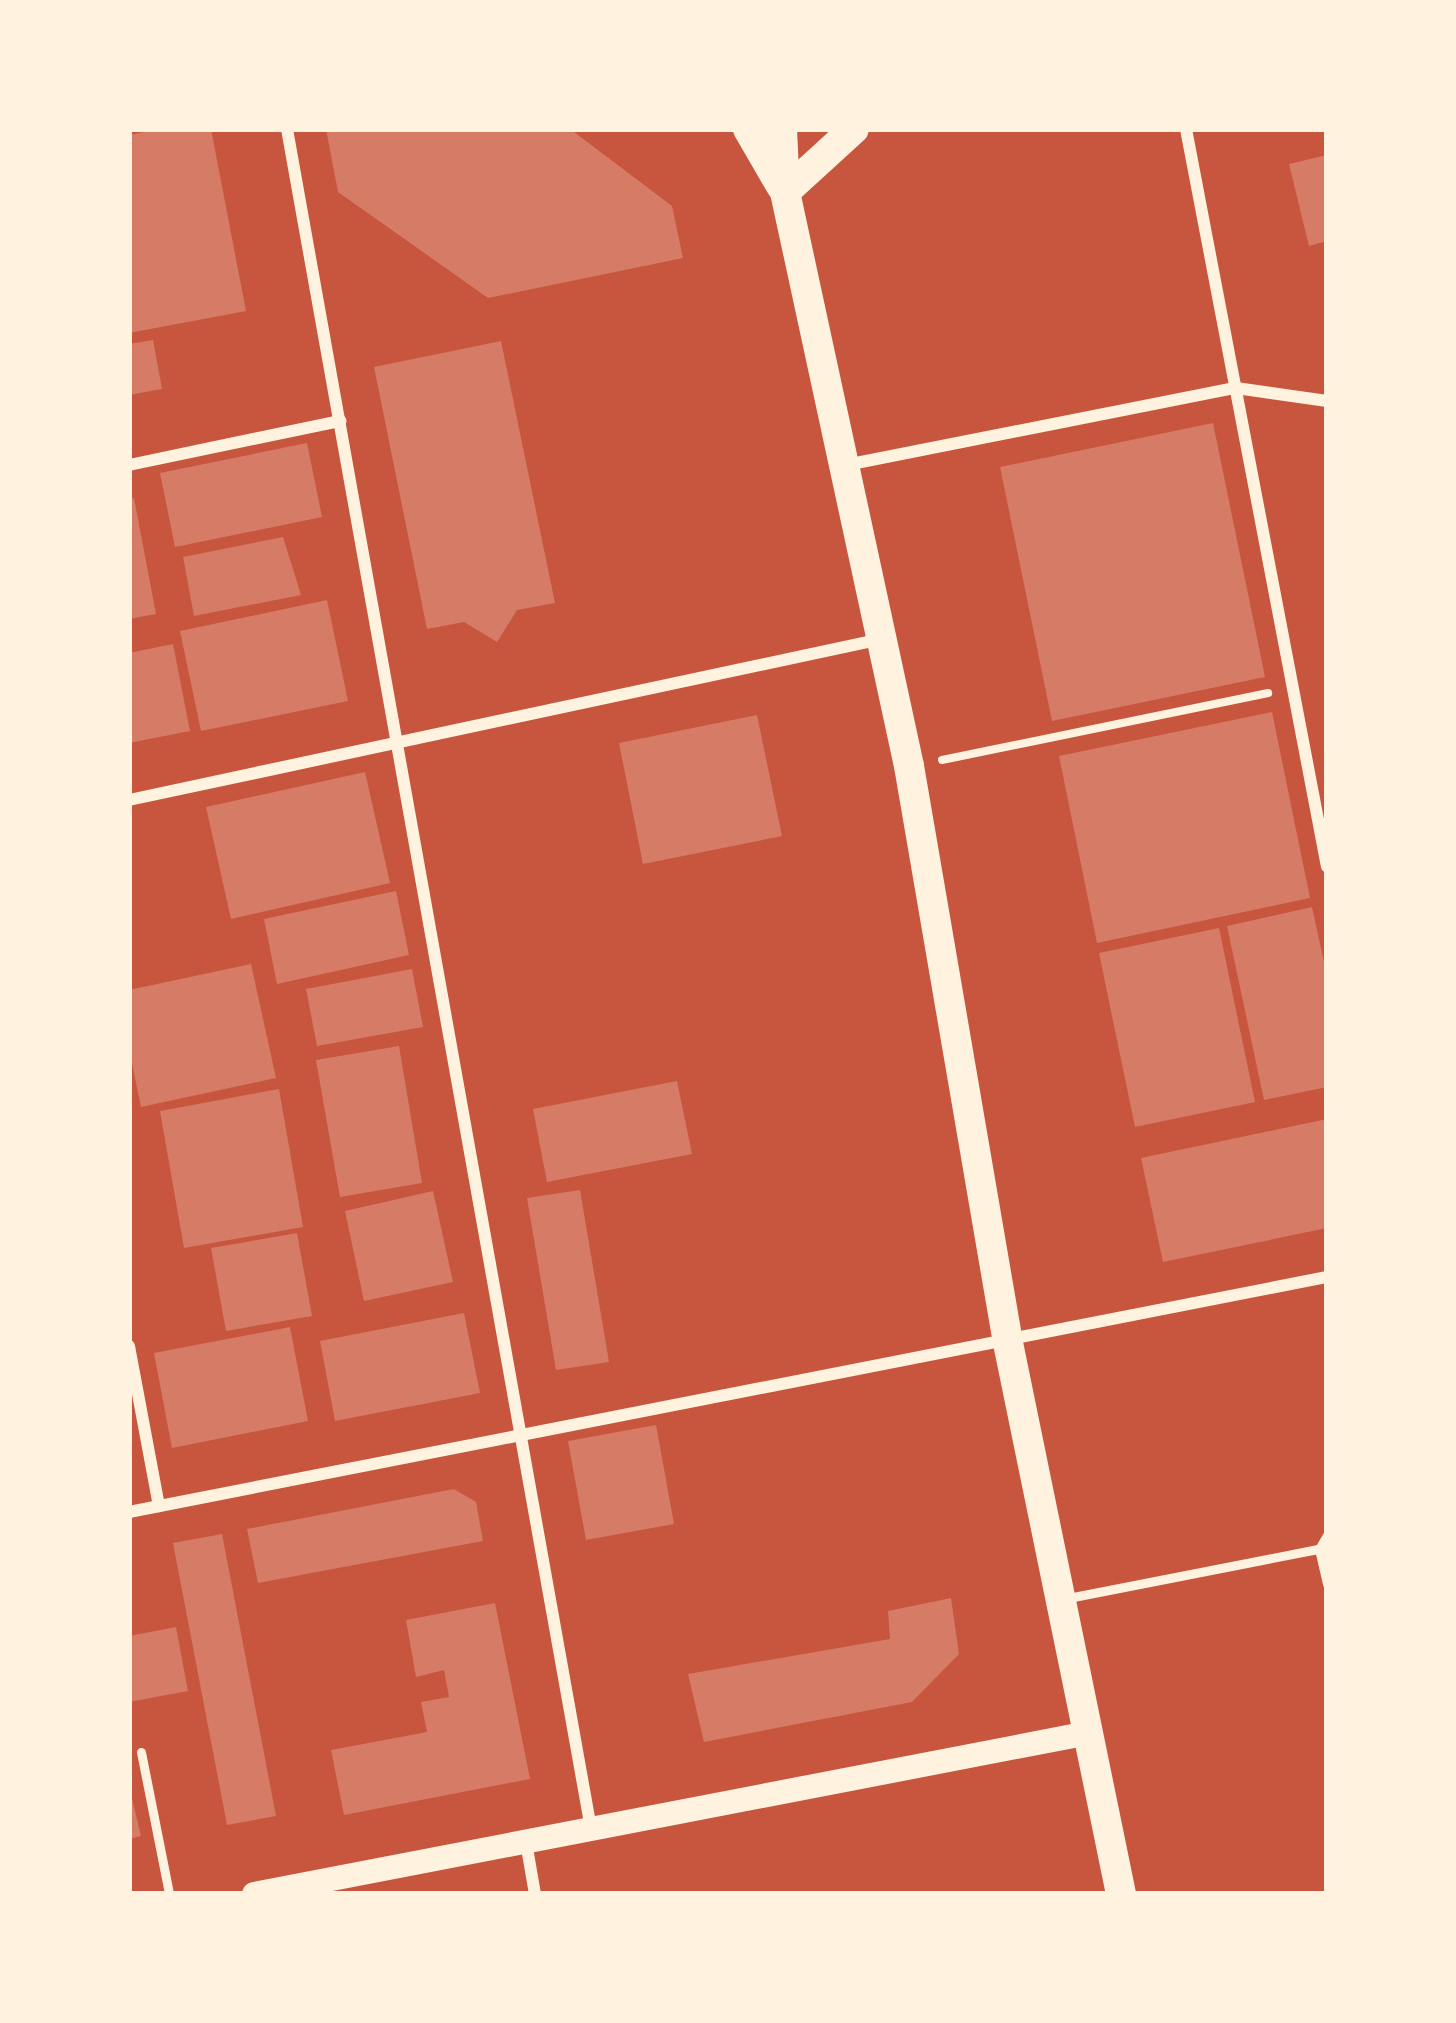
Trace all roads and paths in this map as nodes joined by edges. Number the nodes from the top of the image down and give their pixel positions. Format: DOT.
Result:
graph roads {
  1 [pos="287,129"];
  2 [pos="748,129"];
  3 [pos="782,129"];
  4 [pos="854,129"];
  5 [pos="1186,129"];
  6 [pos="785,192"];
  7 [pos="1236,388"];
  8 [pos="1327,401"];
  9 [pos="340,421"];
  10 [pos="129,465"];
  11 [pos="846,465"];
  12 [pos="882,639"];
  13 [pos="1237,699"];
  14 [pos="401,745"];
  15 [pos="909,766"];
  16 [pos="129,800"];
  17 [pos="1327,867"];
  18 [pos="1327,1277"];
  19 [pos="1008,1343"];
  20 [pos="129,1346"];
  21 [pos="520,1435"];
  22 [pos="159,1506"];
  23 [pos="129,1512"];
  24 [pos="1327,1535"];
  25 [pos="1319,1549"];
  26 [pos="1327,1584"];
  27 [pos="1058,1600"];
  28 [pos="1083,1734"];
  29 [pos="141,1752"];
  30 [pos="591,1828"];
  31 [pos="526,1841"];
  32 [pos="169,1894"];
  33 [pos="254,1894"];
  34 [pos="535,1894"];
  35 [pos="1121,1894"];
  1 -- 9 [label="street"];
  2 -- 6 [label="main road"];
  3 -- 6 [label="main road"];
  4 -- 6 [label="main road"];
  5 -- 7 [label="street"];
  6 -- 11 [label="main road"];
  7 -- 8 [label="street"];
  7 -- 11 [label="street"];
  7 -- 17 [label="street"];
  9 -- 10 [label="street"];
  9 -- 14 [label="street"];
  11 -- 12 [label="main road"];
  12 -- 14 [label="street"];
  12 -- 15 [label="main road"];
  13 -- 15 [label="path"];
  14 -- 16 [label="street"];
  14 -- 21 [label="street"];
  15 -- 19 [label="main road"];
  18 -- 19 [label="street"];
  19 -- 21 [label="street"];
  19 -- 27 [label="main road"];
  20 -- 22 [label="street"];
  21 -- 22 [label="street"];
  21 -- 30 [label="street"];
  22 -- 23 [label="street"];
  24 -- 25 [label="lane"];
  25 -- 26 [label="lane"];
  25 -- 27 [label="lane"];
  27 -- 28 [label="main road"];
  28 -- 30 [label="main road"];
  28 -- 35 [label="main road"];
  29 -- 32 [label="lane"];
  30 -- 31 [label="main road"];
  31 -- 33 [label="main road"];
  31 -- 34 [label="street"];
}
